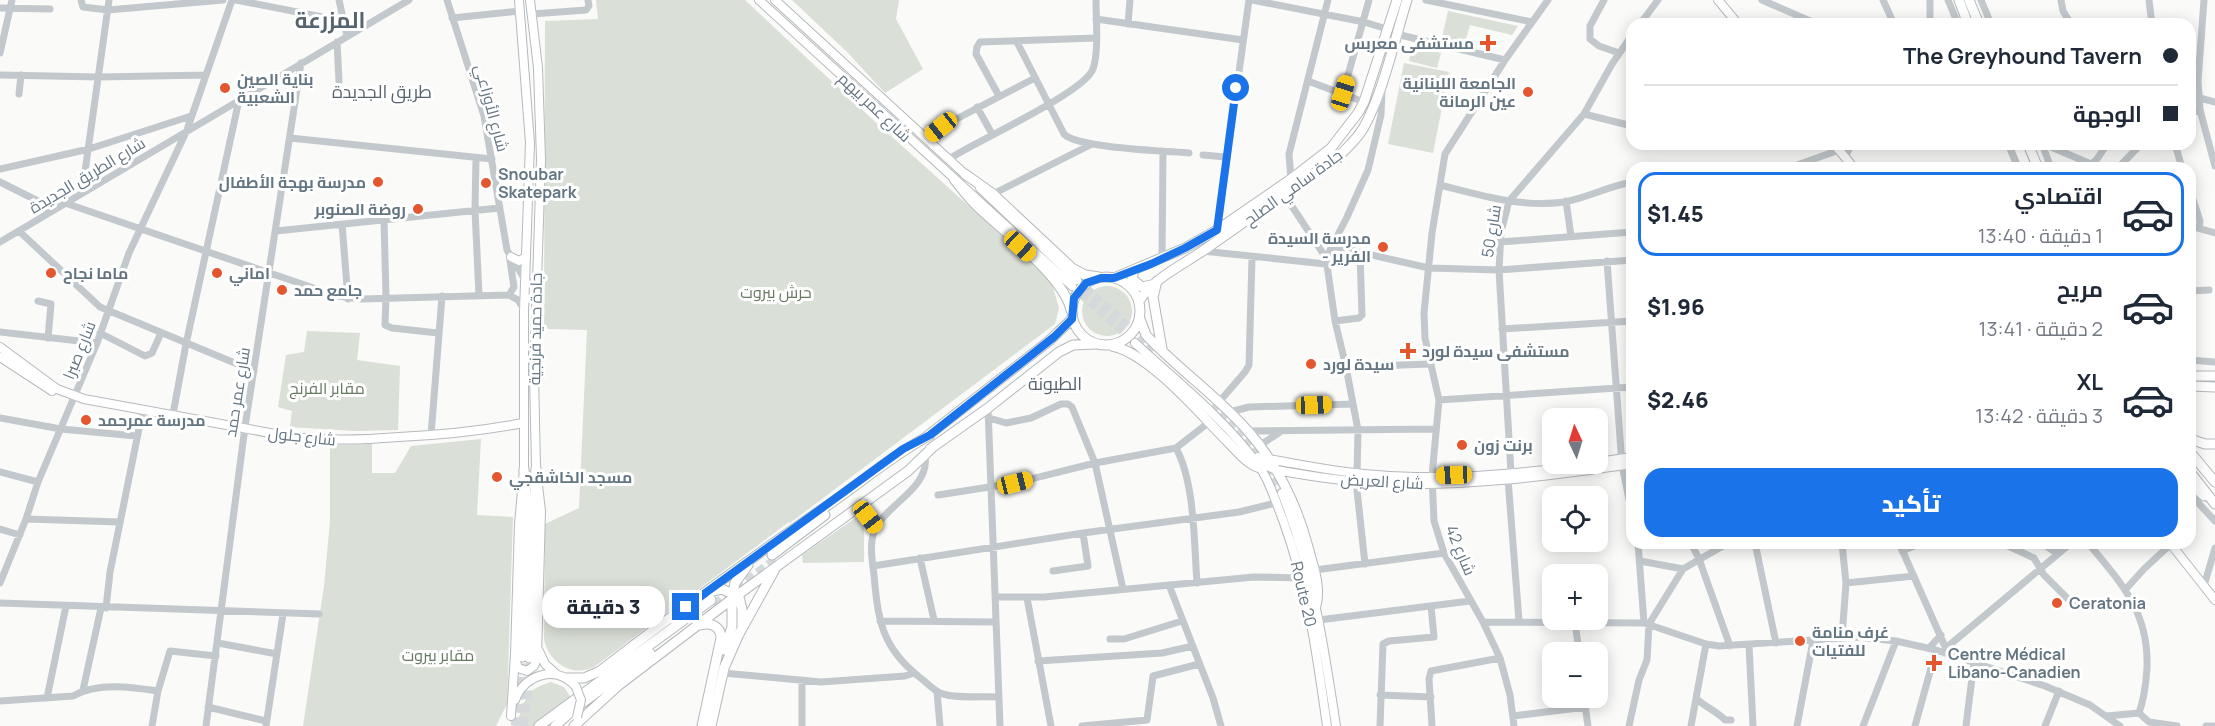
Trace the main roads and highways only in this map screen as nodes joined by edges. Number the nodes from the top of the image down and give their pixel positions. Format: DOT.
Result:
graph roads {
  1 [pos="519,0"];
  2 [pos="530,0"];
  3 [pos="759,0"];
  4 [pos="775,0"];
  5 [pos="1397,0"];
  6 [pos="1407,0"];
  7 [pos="1718,0"];
  8 [pos="1959,0"];
  9 [pos="1969,0"];
  10 [pos="1733,18"];
  11 [pos="1966,18"];
  12 [pos="1976,18"];
  13 [pos="1392,31"];
  14 [pos="1838,150"];
  15 [pos="1849,162"];
  16 [pos="965,174"];
  17 [pos="954,179"];
  18 [pos="509,253"];
  19 [pos="526,257"];
  20 [pos="1134,270"];
  21 [pos="1160,277"];
  22 [pos="1110,278"];
  23 [pos="1151,285"];
  24 [pos="1139,301"];
  25 [pos="1072,316"];
  26 [pos="1140,319"];
  27 [pos="1049,341"];
  28 [pos="1095,344"];
  29 [pos="1135,344"];
  30 [pos="0,346"];
  31 [pos="1110,346"];
  32 [pos="1162,349"];
  33 [pos="1059,352"];
  34 [pos="2,361"];
  35 [pos="2196,376"];
  36 [pos="2215,376"];
  37 [pos="2196,386"];
  38 [pos="2215,387"];
  39 [pos="77,398"];
  40 [pos="523,423"];
  41 [pos="1222,424"];
  42 [pos="930,435"];
  43 [pos="2196,441"];
  44 [pos="2215,444"];
  45 [pos="934,446"];
  46 [pos="1268,459"];
  47 [pos="2196,459"];
  48 [pos="1608,462"];
  49 [pos="1625,462"];
  50 [pos="536,468"];
  51 [pos="1260,468"];
  52 [pos="524,469"];
  53 [pos="1276,470"];
  54 [pos="1542,471"];
  55 [pos="1510,476"];
  56 [pos="1357,478"];
  57 [pos="2196,480"];
  58 [pos="2215,482"];
  59 [pos="2196,490"];
  60 [pos="1282,493"];
  61 [pos="2213,501"];
  62 [pos="2175,549"];
  63 [pos="754,555"];
  64 [pos="775,560"];
  65 [pos="734,596"];
  66 [pos="709,600"];
  67 [pos="2215,600"];
  68 [pos="1316,606"];
  69 [pos="693,629"];
  70 [pos="739,634"];
  71 [pos="538,645"];
  72 [pos="522,657"];
  73 [pos="719,671"];
  74 [pos="556,674"];
  75 [pos="567,678"];
  76 [pos="511,716"];
  77 [pos="575,724"];
  78 [pos="507,726"];
  79 [pos="539,726"];
  80 [pos="555,726"];
  81 [pos="702,726"];
  82 [pos="711,726"];
  83 [pos="1327,726"];
  84 [pos="1336,726"];
  1 -- 19 [label="main road, جادة حميد فرنجية"];
  2 -- 50 [label="main road, جادة حميد فرنجية"];
  3 -- 17 [label="main road, شارع عمر بيهم"];
  4 -- 16 [label="main road, شارع عمر بيهم"];
  5 -- 13 [label="highway, جادة سامي الصلح"];
  6 -- 13 [label="highway, جادة سامي الصلح"];
  7 -- 10 [label="main road"];
  8 -- 11 [label="highway"];
  9 -- 12 [label="highway"];
  13 -- 20 [label="highway, جادة سامي الصلح"];
  13 -- 21 [label="highway, جادة سامي الصلح"];
  14 -- 15 [label="main road"];
  16 -- 17 [label="main road, شارع عمر بيهم"];
  16 -- 22 [label="highway"];
  17 -- 25 [label="highway"];
  18 -- 19 [label="main road"];
  19 -- 40 [label="main road, جادة حميد فرنجية"];
  20 -- 22 [label="highway, جادة سامي الصلح"];
  20 -- 23 [label="highway"];
  21 -- 23 [label="highway, جادة سامي الصلح"];
  21 -- 32 [label="highway"];
  22 -- 24 [label="highway"];
  22 -- 25 [label="highway"];
  23 -- 24 [label="highway, جادة سامي الصلح"];
  24 -- 26 [label="highway"];
  25 -- 27 [label="highway"];
  25 -- 28 [label="highway"];
  26 -- 31 [label="highway"];
  26 -- 32 [label="highway"];
  27 -- 33 [label="highway"];
  27 -- 42 [label="highway"];
  28 -- 31 [label="highway"];
  28 -- 33 [label="highway"];
  29 -- 41 [label="main road"];
  30 -- 39 [label="main road"];
  31 -- 51 [label="highway"];
  32 -- 46 [label="highway"];
  33 -- 45 [label="highway"];
  34 -- 39 [label="main road"];
  35 -- 36 [label="highway"];
  37 -- 38 [label="highway"];
  39 -- 40 [label="main road, شارع جلول"];
  40 -- 52 [label="main road, جادة حميد فرنجية"];
  41 -- 51 [label="main road, Route 20"];
  41 -- 53 [label="main road"];
  42 -- 63 [label="highway"];
  42 -- 64 [label="highway"];
  43 -- 44 [label="highway"];
  45 -- 64 [label="highway"];
  45 -- 64 [label="highway"];
  46 -- 53 [label="highway"];
  46 -- 56 [label="main road, شارع العريض"];
  47 -- 58 [label="highway"];
  48 -- 49 [label="main road, شارع العريض"];
  49 -- 55 [label="main road, شارع العريض"];
  50 -- 71 [label="main road"];
  50 -- 72 [label="highway, جادة حميد فرنجية"];
  51 -- 83 [label="main road, Route 20"];
  52 -- 72 [label="highway, جادة حميد فرنجية"];
  53 -- 56 [label="main road, شارع العريض"];
  53 -- 68 [label="highway"];
  54 -- 55 [label="main road, شارع العريض"];
  55 -- 56 [label="main road, شارع العريض"];
  57 -- 61 [label="highway"];
  59 -- 61 [label="highway"];
  60 -- 68 [label="main road"];
  62 -- 67 [label="main road"];
  63 -- 65 [label="highway"];
  63 -- 66 [label="highway"];
  64 -- 65 [label="highway"];
  64 -- 70 [label="highway"];
  65 -- 66 [label="highway"];
  65 -- 69 [label="highway"];
  65 -- 70 [label="highway"];
  65 -- 73 [label="highway"];
  66 -- 75 [label="highway"];
  66 -- 79 [label="highway"];
  66 -- 80 [label="highway"];
  68 -- 84 [label="main road"];
  69 -- 73 [label="highway"];
  69 -- 77 [label="highway"];
  70 -- 73 [label="highway"];
  71 -- 72 [label="main road"];
  71 -- 74 [label="main road"];
  72 -- 76 [label="main road"];
  73 -- 81 [label="highway"];
  73 -- 82 [label="highway"];
  74 -- 75 [label="main road"];
  74 -- 76 [label="main road"];
  75 -- 77 [label="main road, bridge"];
  76 -- 78 [label="main road"];
}
